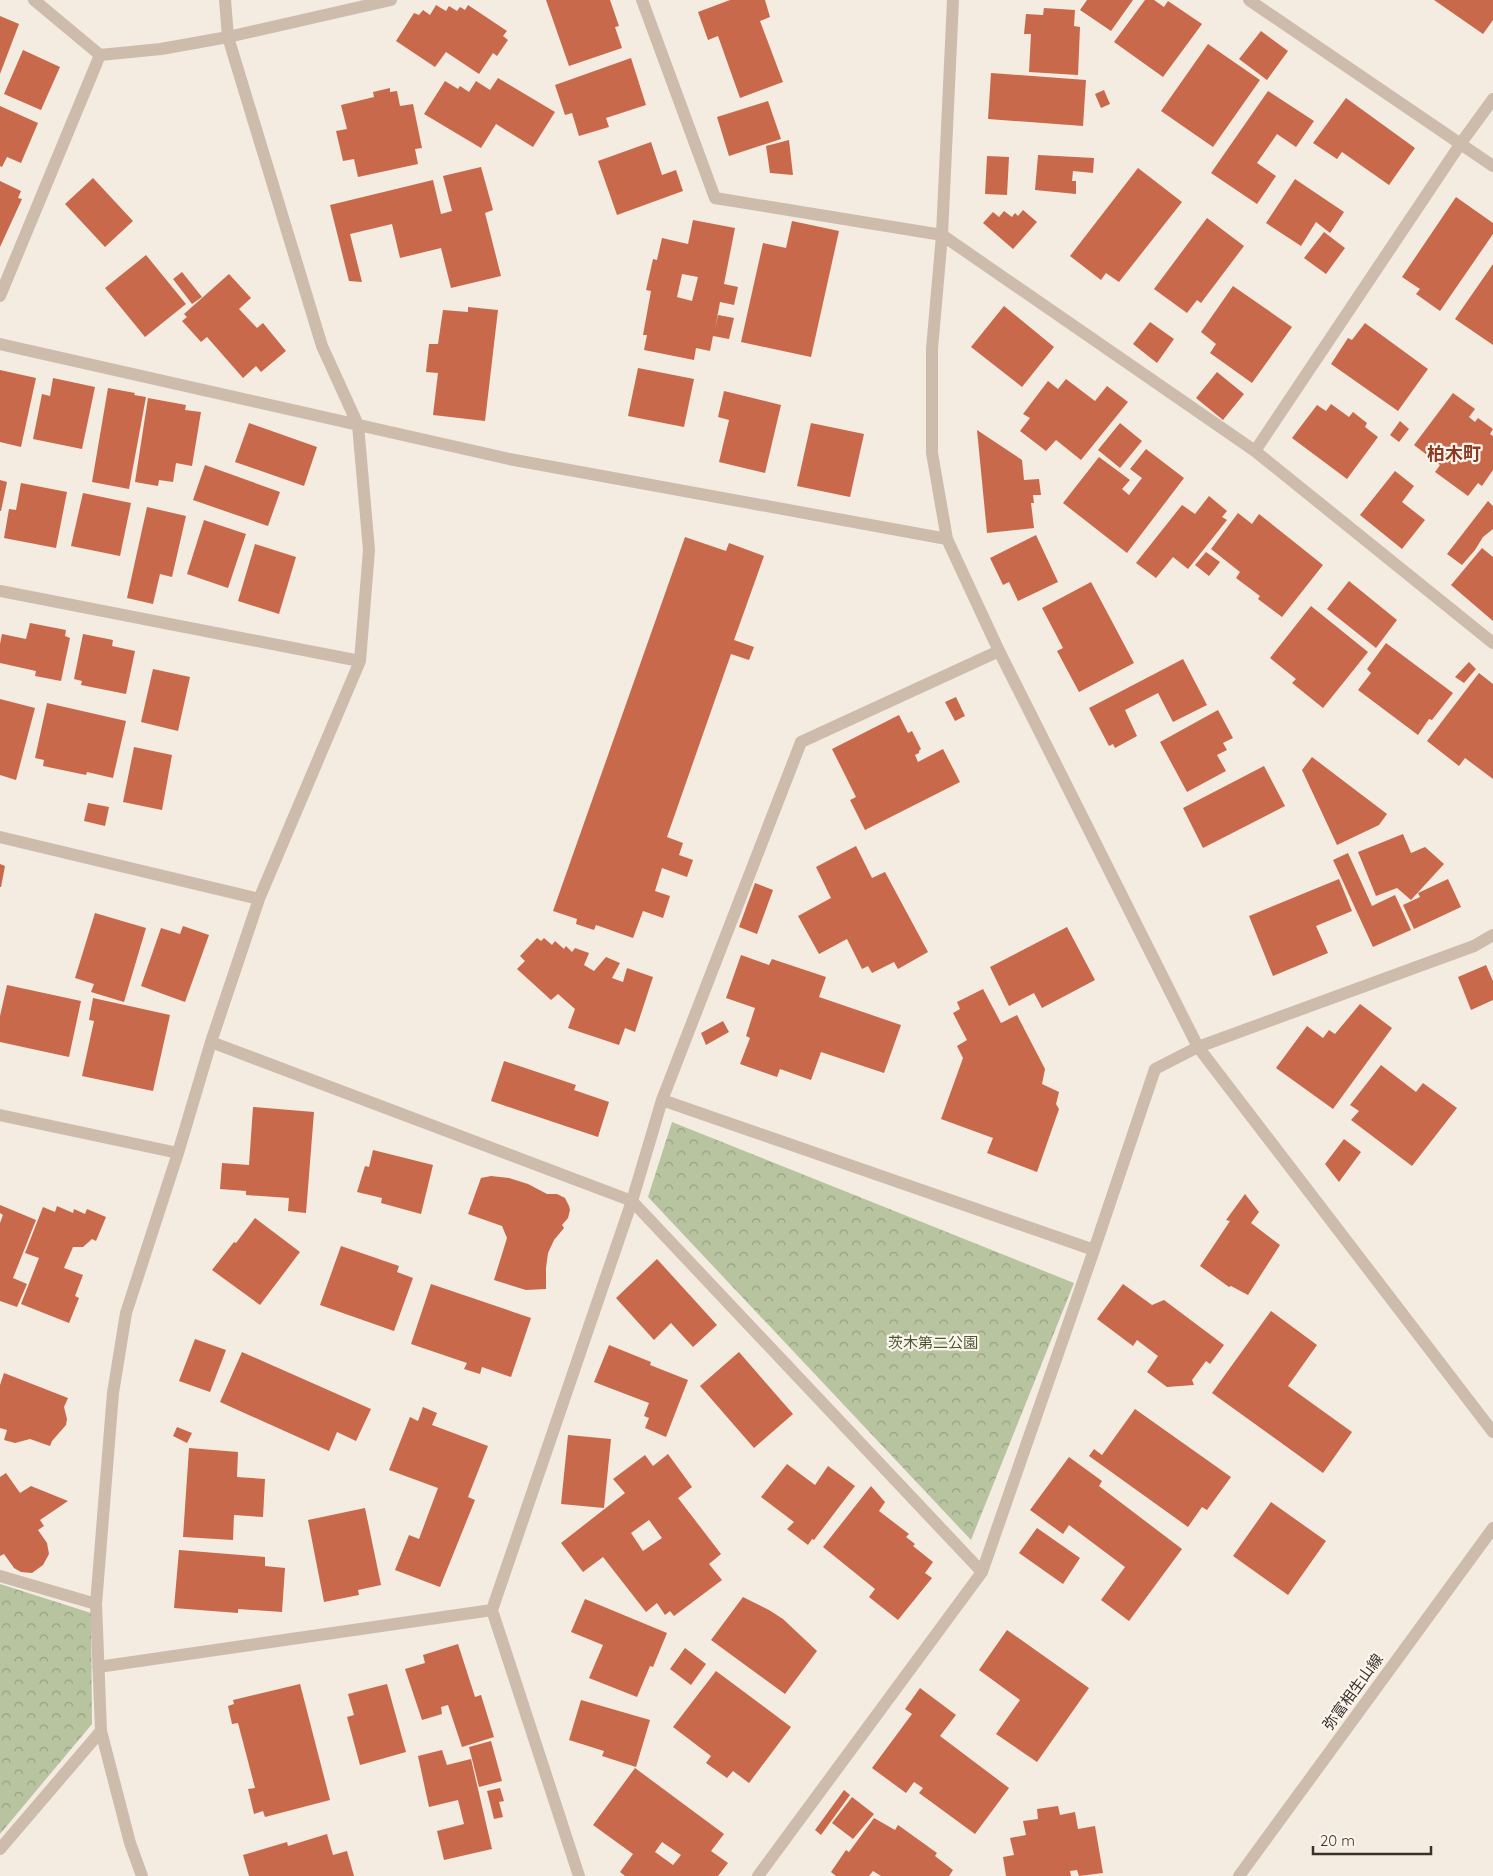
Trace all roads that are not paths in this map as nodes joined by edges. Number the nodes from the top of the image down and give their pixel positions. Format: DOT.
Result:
graph roads {
  1 [pos="34,0"];
  2 [pos="225,0"];
  3 [pos="391,0"];
  4 [pos="642,0"];
  5 [pos="953,0"];
  6 [pos="1249,0"];
  7 [pos="228,37"];
  8 [pos="100,55"];
  9 [pos="1493,99"];
  10 [pos="1461,143"];
  11 [pos="1493,166"];
  12 [pos="942,235"];
  13 [pos="0,296"];
  14 [pos="0,344"];
  15 [pos="358,425"];
  16 [pos="1255,451"];
  17 [pos="947,539"];
  18 [pos="0,591"];
  19 [pos="1493,643"];
  20 [pos="999,651"];
  21 [pos="360,661"];
  22 [pos="0,837"];
  23 [pos="259,898"];
  24 [pos="1493,935"];
  25 [pos="211,1042"];
  26 [pos="1198,1047"];
  27 [pos="662,1100"];
  28 [pos="0,1115"];
  29 [pos="178,1153"];
  30 [pos="632,1201"];
  31 [pos="1094,1250"];
  32 [pos="1493,1432"];
  33 [pos="1493,1528"];
  34 [pos="982,1572"];
  35 [pos="0,1576"];
  36 [pos="96,1604"];
  37 [pos="492,1610"];
  38 [pos="98,1668"];
  39 [pos="101,1730"];
  40 [pos="0,1849"];
  41 [pos="142,1876"];
  42 [pos="579,1876"];
  43 [pos="758,1876"];
  44 [pos="1239,1876"];
  1 -- 8 [label="street"];
  2 -- 7 [label="street"];
  3 -- 7 [label="street"];
  4 -- 12 [label="street"];
  5 -- 12 [label="street"];
  6 -- 10 [label="street"];
  7 -- 8 [label="street"];
  7 -- 15 [label="street"];
  8 -- 13 [label="street"];
  9 -- 10 [label="street"];
  10 -- 11 [label="street"];
  10 -- 16 [label="street"];
  12 -- 16 [label="street"];
  12 -- 17 [label="street"];
  14 -- 15 [label="street"];
  15 -- 17 [label="street"];
  15 -- 21 [label="street"];
  16 -- 19 [label="street"];
  17 -- 20 [label="street"];
  18 -- 21 [label="street"];
  20 -- 26 [label="street"];
  20 -- 27 [label="street"];
  21 -- 23 [label="street"];
  22 -- 23 [label="street"];
  23 -- 25 [label="street"];
  24 -- 26 [label="street"];
  25 -- 29 [label="street"];
  25 -- 30 [label="street"];
  26 -- 31 [label="street"];
  26 -- 32 [label="street"];
  27 -- 30 [label="street"];
  27 -- 31 [label="street"];
  28 -- 29 [label="street"];
  29 -- 36 [label="street"];
  30 -- 34 [label="street"];
  30 -- 37 [label="street"];
  31 -- 34 [label="street"];
  33 -- 44 [label="street, 弥富相生山線"];
  34 -- 43 [label="street"];
  35 -- 36 [label="street"];
  36 -- 38 [label="street"];
  37 -- 38 [label="street"];
  37 -- 42 [label="street"];
  38 -- 39 [label="street"];
  39 -- 40 [label="street"];
  39 -- 41 [label="street"];
}
